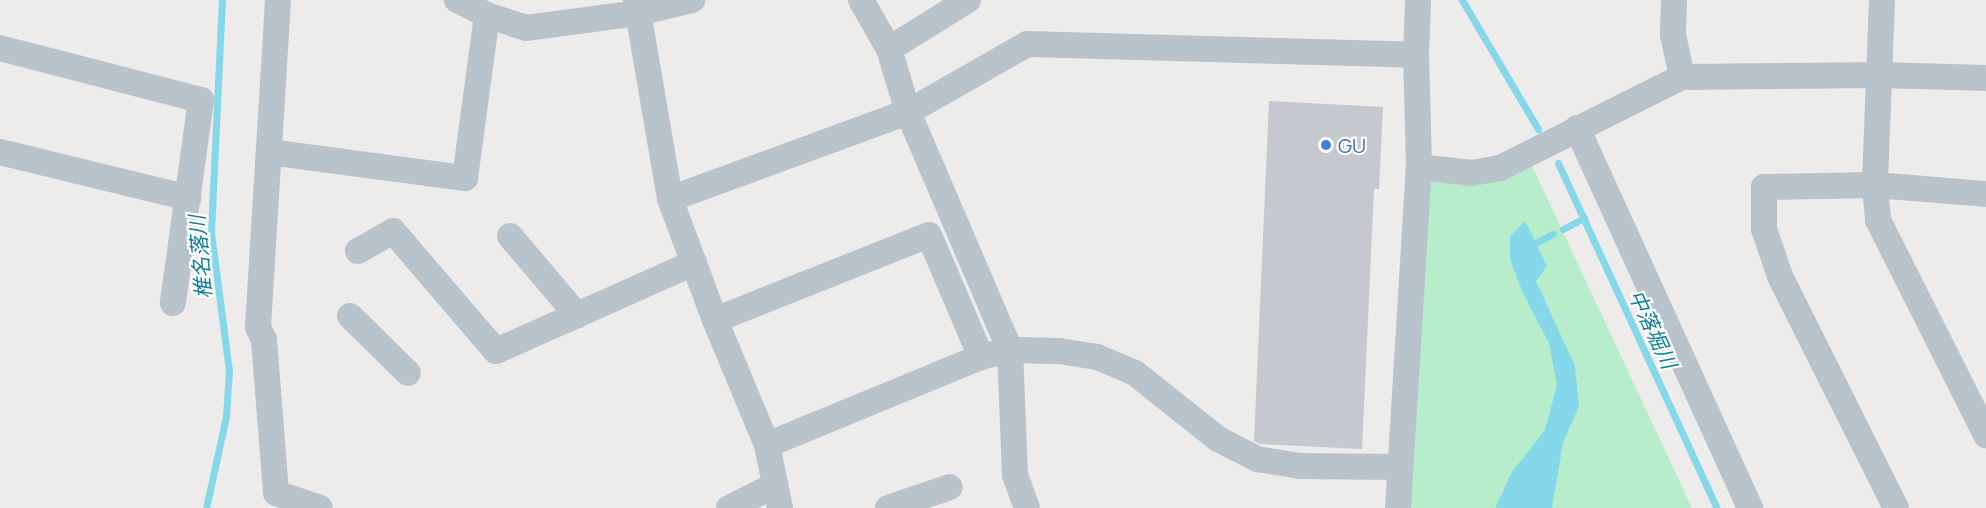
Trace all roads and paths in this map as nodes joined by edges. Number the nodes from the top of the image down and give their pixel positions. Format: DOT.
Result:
graph roads {
  1 [pos="278,0"];
  2 [pos="457,0"];
  3 [pos="693,0"];
  4 [pos="861,0"];
  5 [pos="968,0"];
  6 [pos="1418,0"];
  7 [pos="1674,0"];
  8 [pos="1882,0"];
  9 [pos="637,7"];
  10 [pos="487,15"];
  11 [pos="0,48"];
  12 [pos="888,49"];
  13 [pos="1416,55"];
  14 [pos="1880,75"];
  15 [pos="1682,77"];
  16 [pos="1986,78"];
  17 [pos="908,112"];
  18 [pos="1577,128"];
  19 [pos="0,152"];
  20 [pos="269,152"];
  21 [pos="1419,167"];
  22 [pos="1875,186"];
  23 [pos="1986,194"];
  24 [pos="188,198"];
  25 [pos="670,199"];
  26 [pos="510,236"];
  27 [pos="358,251"];
  28 [pos="694,263"];
  29 [pos="173,303"];
  30 [pos="577,315"];
  31 [pos="350,316"];
  32 [pos="715,320"];
  33 [pos="1010,350"];
  34 [pos="981,357"];
  35 [pos="408,373"];
  36 [pos="1986,435"];
  37 [pos="767,446"];
  38 [pos="1400,467"];
  39 [pos="950,487"];
  40 [pos="777,496"];
  41 [pos="320,508"];
  42 [pos="729,508"];
  43 [pos="888,508"];
  44 [pos="1027,508"];
  45 [pos="1398,508"];
  46 [pos="1750,508"];
  47 [pos="1896,508"];
  1 -- 20 [label="street"];
  2 -- 10 [label="street"];
  3 -- 9 [label="street"];
  4 -- 12 [label="street"];
  5 -- 12 [label="street"];
  6 -- 13 [label="street"];
  7 -- 15 [label="street"];
  8 -- 14 [label="street"];
  9 -- 10 [label="street"];
  9 -- 25 [label="street"];
  10 -- 20 [label="street"];
  11 -- 24 [label="street"];
  12 -- 17 [label="street"];
  13 -- 17 [label="street"];
  13 -- 21 [label="street"];
  14 -- 15 [label="street"];
  14 -- 16 [label="street"];
  14 -- 22 [label="street"];
  15 -- 18 [label="street"];
  17 -- 25 [label="street"];
  17 -- 33 [label="street"];
  18 -- 21 [label="street"];
  18 -- 46 [label="street"];
  19 -- 24 [label="street"];
  20 -- 41 [label="street"];
  21 -- 38 [label="street"];
  22 -- 23 [label="street"];
  22 -- 36 [label="street"];
  22 -- 47 [label="street"];
  24 -- 29 [label="street"];
  25 -- 28 [label="street"];
  26 -- 30 [label="street"];
  27 -- 30 [label="street"];
  28 -- 30 [label="street"];
  28 -- 32 [label="street"];
  31 -- 35 [label="street"];
  32 -- 34 [label="street"];
  32 -- 37 [label="street"];
  33 -- 34 [label="street"];
  33 -- 38 [label="street"];
  33 -- 44 [label="street"];
  34 -- 37 [label="street"];
  37 -- 40 [label="street"];
  38 -- 45 [label="street"];
  39 -- 43 [label="street"];
  40 -- 42 [label="street"];
}
